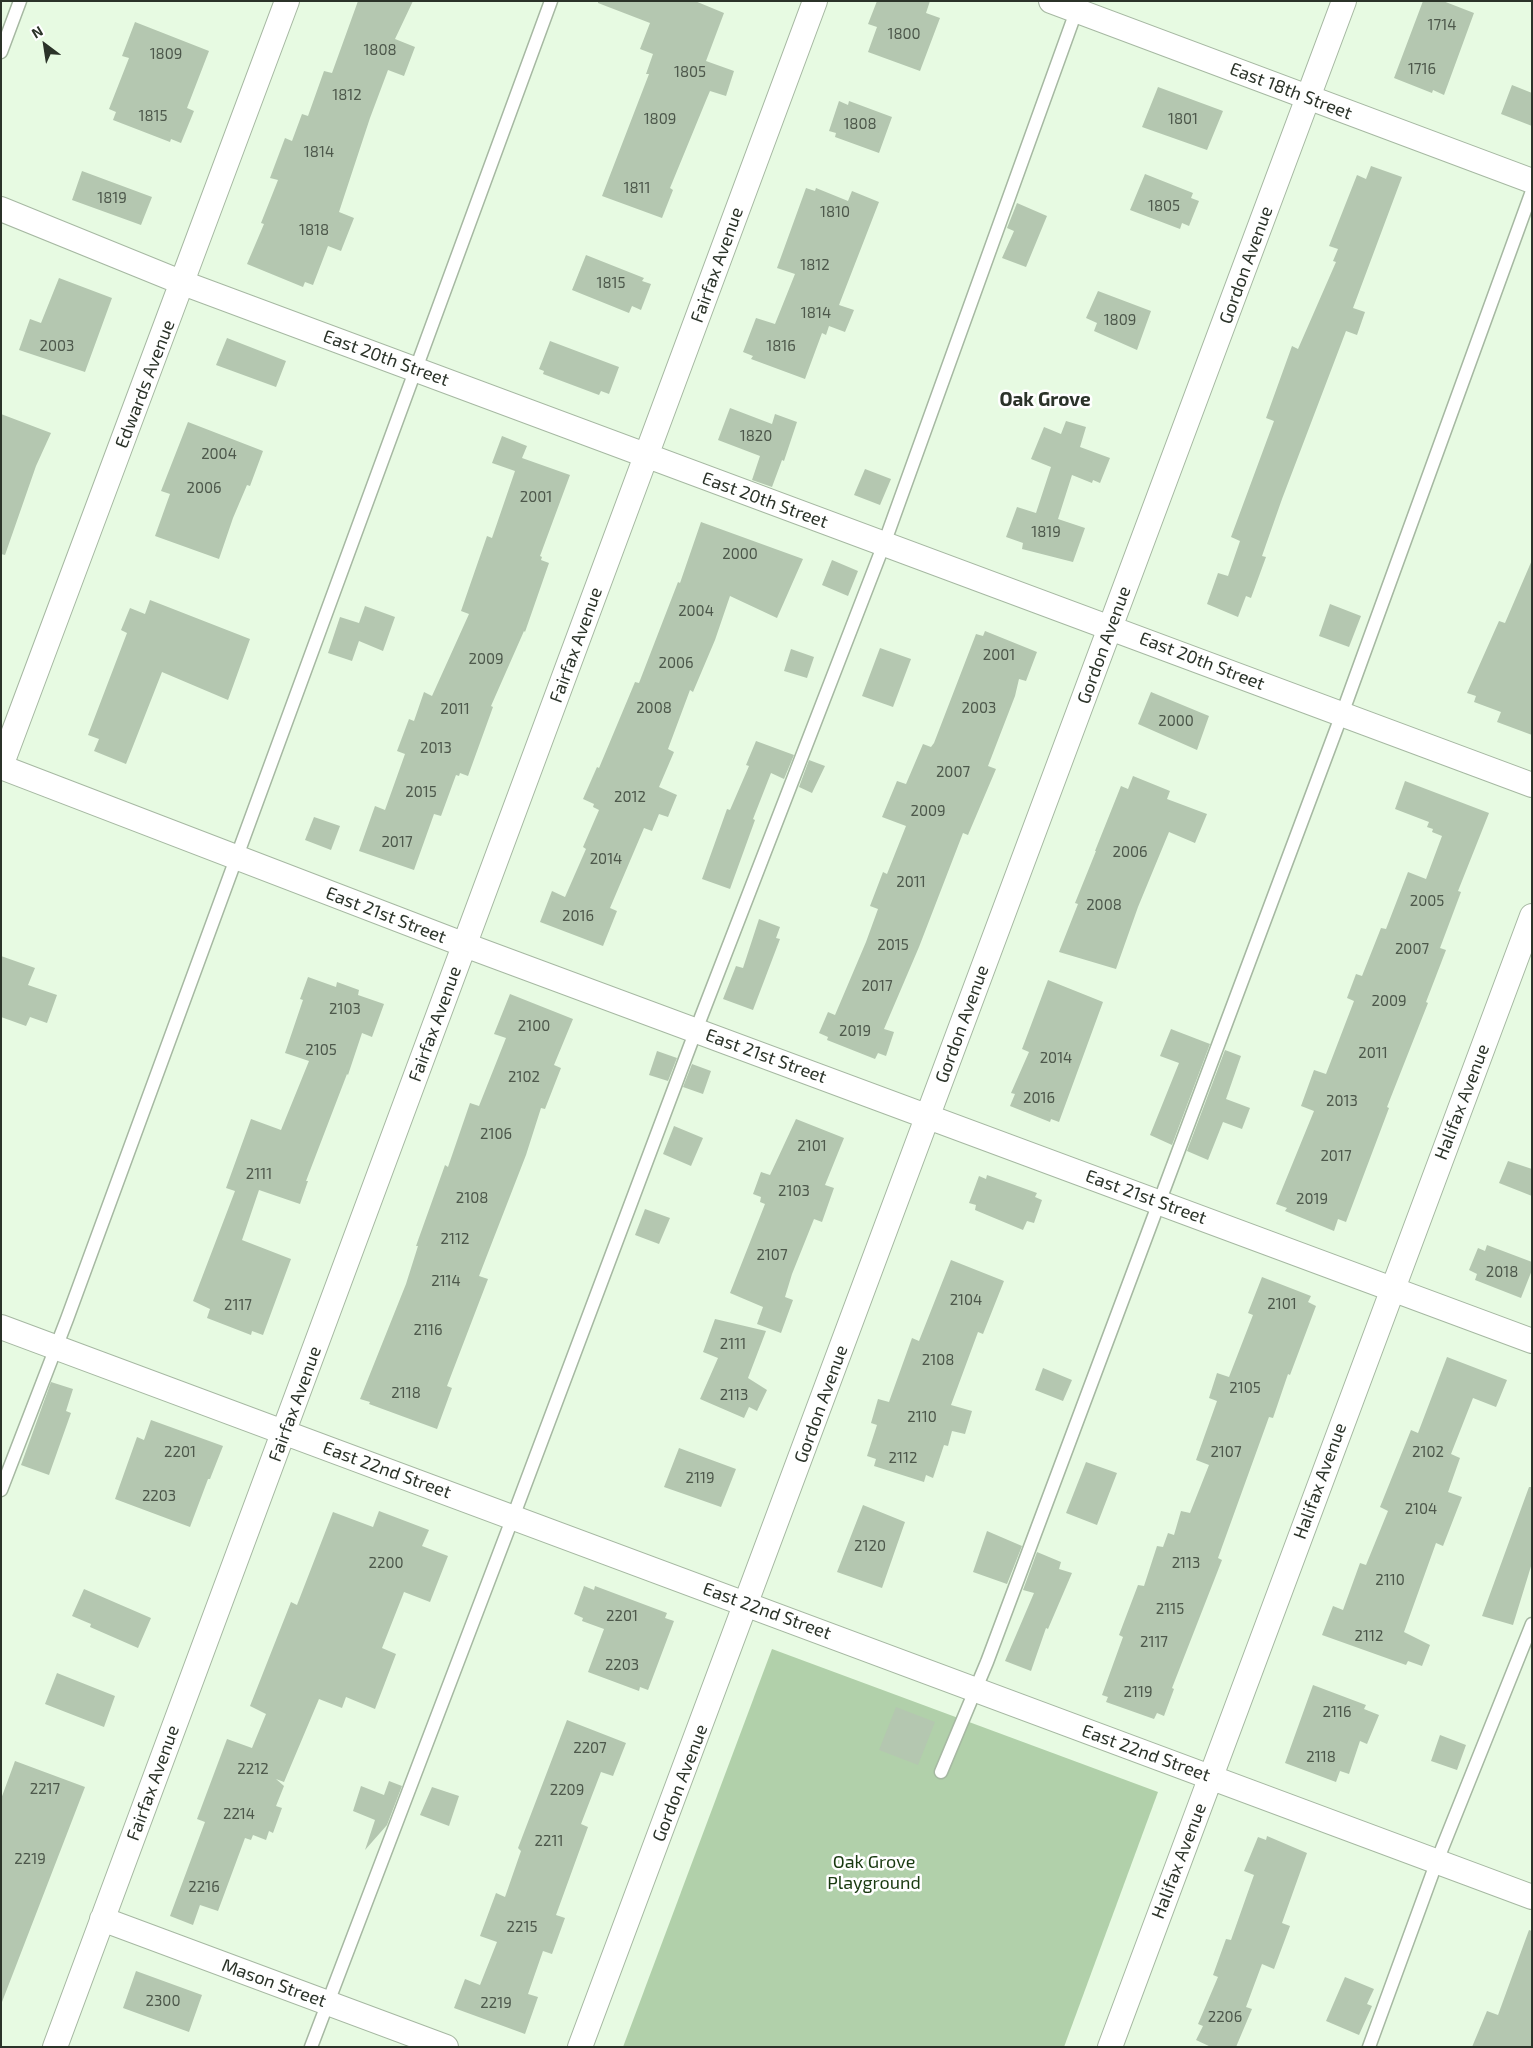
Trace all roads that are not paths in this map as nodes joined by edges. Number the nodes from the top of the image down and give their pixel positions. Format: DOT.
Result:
graph roads {
  1 [pos="20,1"];
  2 [pos="287,1"];
  3 [pos="551,1"];
  4 [pos="815,1"];
  5 [pos="1051,1"];
  6 [pos="1344,1"];
  7 [pos="1078,6"];
  8 [pos="1,52"];
  9 [pos="1308,98"];
  10 [pos="1532,181"];
  11 [pos="1532,191"];
  12 [pos="1,209"];
  13 [pos="184,283"];
  14 [pos="417,370"];
  15 [pos="646,456"];
  16 [pos="884,544"];
  17 [pos="1111,627"];
  18 [pos="1342,714"];
  19 [pos="1,767"];
  20 [pos="1532,785"];
  21 [pos="236,857"];
  22 [pos="1532,916"];
  23 [pos="465,945"];
  24 [pos="696,1030"];
  25 [pos="928,1116"];
  26 [pos="1160,1202"];
  27 [pos="1392,1288"];
  28 [pos="1,1327"];
  29 [pos="1532,1341"];
  30 [pos="57,1347"];
  31 [pos="284,1432"];
  32 [pos="1,1490"];
  33 [pos="513,1517"];
  34 [pos="747,1604"];
  35 [pos="1532,1624"];
  36 [pos="976,1689"];
  37 [pos="941,1772"];
  38 [pos="1211,1777"];
  39 [pos="1437,1861"];
  40 [pos="1532,1897"];
  41 [pos="102,1919"];
  42 [pos="329,2003"];
  43 [pos="54,2047"];
  44 [pos="311,2047"];
  45 [pos="446,2047"];
  46 [pos="580,2047"];
  47 [pos="1110,2047"];
  48 [pos="1369,2047"];
  1 -- 8 [label="lane"];
  2 -- 13 [label="street, Edwards Avenue"];
  3 -- 14 [label="lane"];
  4 -- 15 [label="street, Fairfax Avenue"];
  5 -- 7 [label="street, East 18th Street"];
  6 -- 9 [label="street, Gordon Avenue"];
  7 -- 9 [label="street, East 18th Street"];
  7 -- 16 [label="lane"];
  9 -- 10 [label="street, East 18th Street"];
  9 -- 17 [label="street, Gordon Avenue"];
  11 -- 18 [label="lane"];
  12 -- 13 [label="street, East 20th Street"];
  13 -- 14 [label="street, East 20th Street"];
  13 -- 19 [label="street, Edwards Avenue"];
  14 -- 15 [label="street, East 20th Street"];
  14 -- 21 [label="lane"];
  15 -- 16 [label="street, East 20th Street"];
  15 -- 23 [label="street, Fairfax Avenue"];
  16 -- 17 [label="street, East 20th Street"];
  16 -- 24 [label="lane"];
  17 -- 18 [label="street, East 20th Street"];
  17 -- 25 [label="street, Gordon Avenue"];
  18 -- 20 [label="street, East 20th Street"];
  18 -- 26 [label="lane"];
  19 -- 21 [label="street, East 21st Street"];
  21 -- 23 [label="street, East 21st Street"];
  21 -- 30 [label="lane"];
  22 -- 27 [label="street, Halifax Avenue"];
  23 -- 24 [label="street, East 21st Street"];
  23 -- 31 [label="street, Fairfax Avenue"];
  24 -- 25 [label="street, East 21st Street"];
  24 -- 33 [label="lane"];
  25 -- 26 [label="street, East 21st Street"];
  25 -- 34 [label="street, Gordon Avenue"];
  26 -- 27 [label="street, East 21st Street"];
  26 -- 36 [label="lane"];
  27 -- 29 [label="street, East 21st Street"];
  27 -- 38 [label="street, Halifax Avenue"];
  28 -- 30 [label="street, East 22nd Street"];
  30 -- 31 [label="street, East 22nd Street"];
  30 -- 32 [label="lane"];
  31 -- 33 [label="street, East 22nd Street"];
  31 -- 41 [label="street, Fairfax Avenue"];
  33 -- 34 [label="street, East 22nd Street"];
  33 -- 42 [label="lane"];
  34 -- 36 [label="street, East 22nd Street"];
  34 -- 46 [label="street, Gordon Avenue"];
  35 -- 39 [label="lane"];
  36 -- 37 [label="lane"];
  36 -- 38 [label="street, East 22nd Street"];
  38 -- 39 [label="street, East 22nd Street"];
  38 -- 47 [label="street, Halifax Avenue"];
  39 -- 40 [label="street, East 22nd Street"];
  39 -- 48 [label="lane"];
  41 -- 42 [label="street, Mason Street"];
  41 -- 43 [label="street, Fairfax Avenue"];
  42 -- 44 [label="lane"];
  42 -- 45 [label="street, Mason Street"];
}
